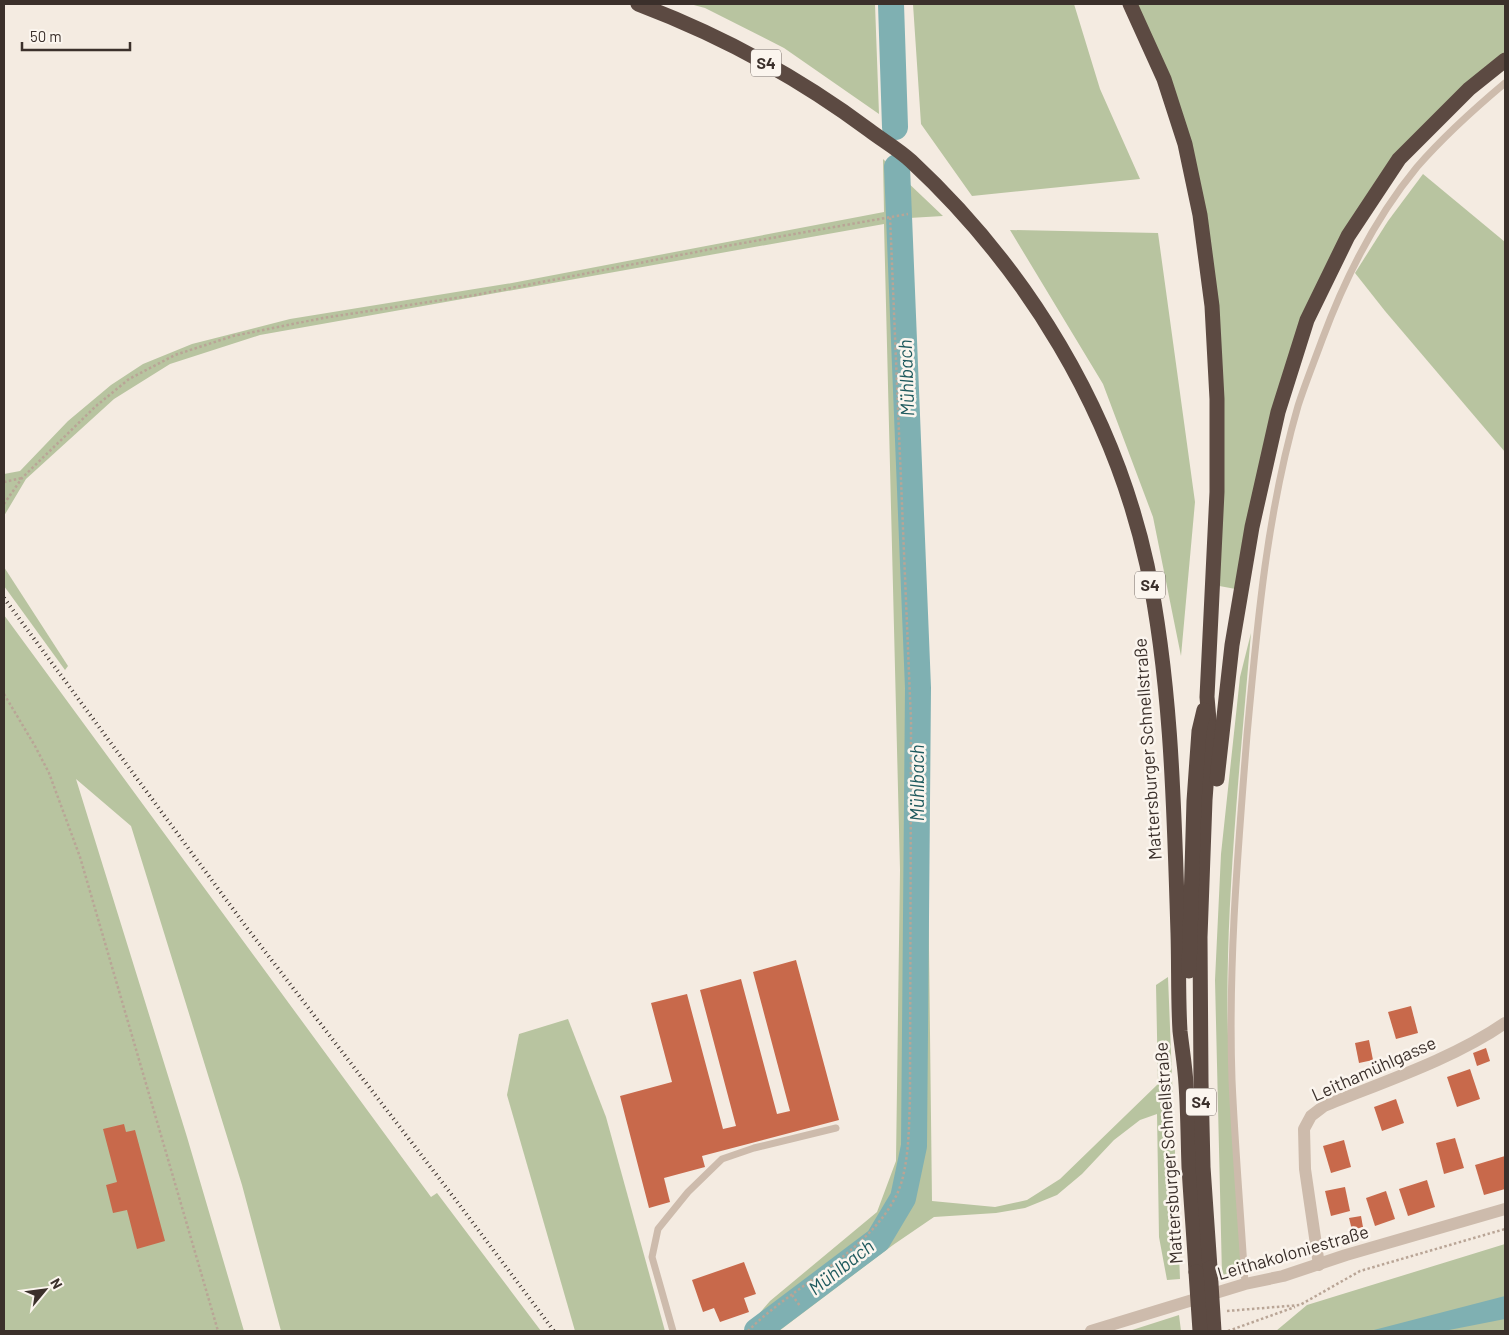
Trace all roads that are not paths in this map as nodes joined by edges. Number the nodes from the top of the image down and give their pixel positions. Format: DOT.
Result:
graph roads {
  1 [pos="638,4"];
  2 [pos="1131,5"];
  3 [pos="1505,60"];
  4 [pos="1505,84"];
  5 [pos="1207,697"];
  6 [pos="1204,841"];
  7 [pos="1505,1023"];
  8 [pos="1186,1082"];
  9 [pos="836,1128"];
  10 [pos="1505,1209"];
  11 [pos="1319,1265"];
  12 [pos="1203,1270"];
  13 [pos="1245,1284"];
  14 [pos="673,1331"];
  15 [pos="1091,1331"];
  16 [pos="1200,1331"];
  17 [pos="1214,1331"];
  1 -- 8 [label="highway, Mattersburger Schnellstraße / S4"];
  2 -- 5 [label="highway, Mattersburger Schnellstraße / S4"];
  3 -- 6 [label="highway"];
  4 -- 13 [label="lane"];
  5 -- 6 [label="highway, Mattersburger Schnellstraße / S4"];
  5 -- 8 [label="highway"];
  6 -- 12 [label="highway, Mattersburger Schnellstraße / S4"];
  7 -- 11 [label="street, Leithamühlgasse"];
  8 -- 12 [label="highway, Mattersburger Schnellstraße / S4"];
  9 -- 14 [label="lane"];
  10 -- 11 [label="street, Leithakoloniestraße"];
  11 -- 13 [label="street, Leithakoloniestraße"];
  12 -- 16 [label="highway, Mattersburger Schnellstraße / S4, bridge"];
  12 -- 17 [label="highway, Mattersburger Schnellstraße / S4, bridge"];
  13 -- 15 [label="street, Leithakoloniestraße"];
}
